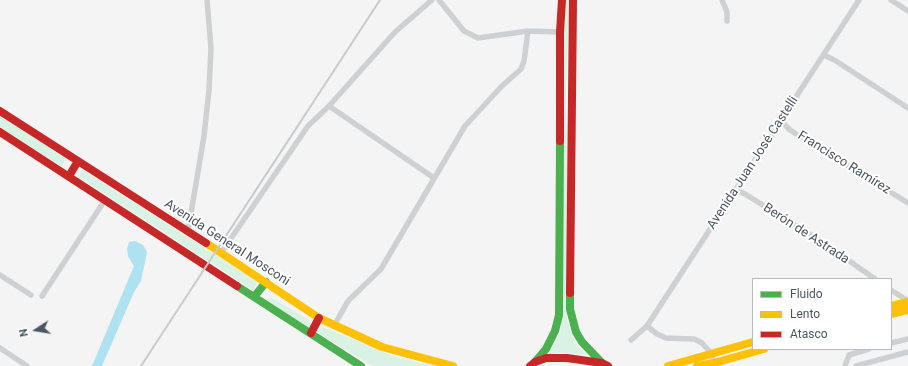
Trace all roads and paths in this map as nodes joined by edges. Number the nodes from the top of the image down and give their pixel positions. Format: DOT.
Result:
graph roads {
  1 [pos="207,0"];
  2 [pos="432,0"];
  3 [pos="439,0"];
  4 [pos="562,0"];
  5 [pos="574,0"];
  6 [pos="722,0"];
  7 [pos="859,0"];
  8 [pos="891,0"];
  9 [pos="908,11"];
  10 [pos="727,21"];
  11 [pos="528,31"];
  12 [pos="560,32"];
  13 [pos="824,55"];
  14 [pos="329,106"];
  15 [pos="908,108"];
  16 [pos="0,111"];
  17 [pos="781,121"];
  18 [pos="1,135"];
  19 [pos="78,161"];
  20 [pos="69,176"];
  21 [pos="434,178"];
  22 [pos="736,190"];
  23 [pos="105,200"];
  24 [pos="908,203"];
  25 [pos="188,231"];
  26 [pos="221,253"];
  27 [pos="0,275"];
  28 [pos="873,278"];
  29 [pos="266,282"];
  30 [pos="892,291"];
  31 [pos="31,295"];
  32 [pos="42,296"];
  33 [pos="254,297"];
  34 [pos="908,301"];
  35 [pos="892,306"];
  36 [pos="908,310"];
  37 [pos="892,314"];
  38 [pos="319,318"];
  39 [pos="335,324"];
  40 [pos="647,326"];
  41 [pos="311,333"];
  42 [pos="908,339"];
  43 [pos="631,340"];
  44 [pos="752,342"];
  45 [pos="892,343"];
  46 [pos="0,348"];
  47 [pos="760,350"];
  48 [pos="866,350"];
  49 [pos="711,353"];
  50 [pos="908,353"];
  51 [pos="714,363"];
  52 [pos="533,364"];
  53 [pos="605,364"];
  54 [pos="27,366"];
  55 [pos="361,366"];
  56 [pos="453,366"];
  57 [pos="668,366"];
  58 [pos="696,366"];
  59 [pos="845,366"];
  60 [pos="856,366"];
  1 -- 25 [label="street"];
  2 -- 14 [label="street"];
  3 -- 11 [label="street"];
  4 -- 12 [label="main road"];
  5 -- 53 [label="main road"];
  6 -- 10 [label="street"];
  7 -- 13 [label="street, Avenida Juan José Castelli"];
  8 -- 9 [label="street"];
  11 -- 12 [label="street"];
  11 -- 21 [label="street"];
  12 -- 52 [label="main road"];
  13 -- 15 [label="street"];
  13 -- 17 [label="street, Avenida Juan José Castelli"];
  14 -- 21 [label="street"];
  14 -- 26 [label="street"];
  16 -- 19 [label="main road, Avenida General Mosconi"];
  17 -- 22 [label="street, Avenida Juan José Castelli"];
  17 -- 24 [label="street, Francisco Ramírez"];
  18 -- 20 [label="main road"];
  19 -- 20 [label="main road"];
  19 -- 25 [label="main road, Avenida General Mosconi"];
  20 -- 23 [label="main road"];
  21 -- 39 [label="street"];
  22 -- 28 [label="street, Berón de Astrada"];
  22 -- 40 [label="street, Avenida Juan José Castelli"];
  23 -- 32 [label="street"];
  23 -- 33 [label="main road"];
  25 -- 26 [label="main road, Avenida General Mosconi"];
  26 -- 29 [label="main road, Avenida General Mosconi"];
  27 -- 31 [label="street"];
  29 -- 33 [label="main road"];
  29 -- 38 [label="main road, Avenida General Mosconi"];
  30 -- 34 [label="street"];
  33 -- 41 [label="main road"];
  34 -- 35 [label="main road"];
  36 -- 37 [label="main road"];
  38 -- 39 [label="main road, Avenida General Mosconi"];
  38 -- 41 [label="main road"];
  39 -- 56 [label="main road, Avenida General Mosconi"];
  40 -- 43 [label="street, Avenida Juan José Castelli"];
  40 -- 49 [label="street"];
  41 -- 55 [label="main road"];
  42 -- 45 [label="street"];
  44 -- 49 [label="main road"];
  46 -- 54 [label="street"];
  47 -- 51 [label="main road"];
  48 -- 59 [label="street"];
  49 -- 51 [label="street"];
  49 -- 57 [label="main road"];
  50 -- 60 [label="street"];
  51 -- 58 [label="main road"];
  52 -- 53 [label="main road"];
}
